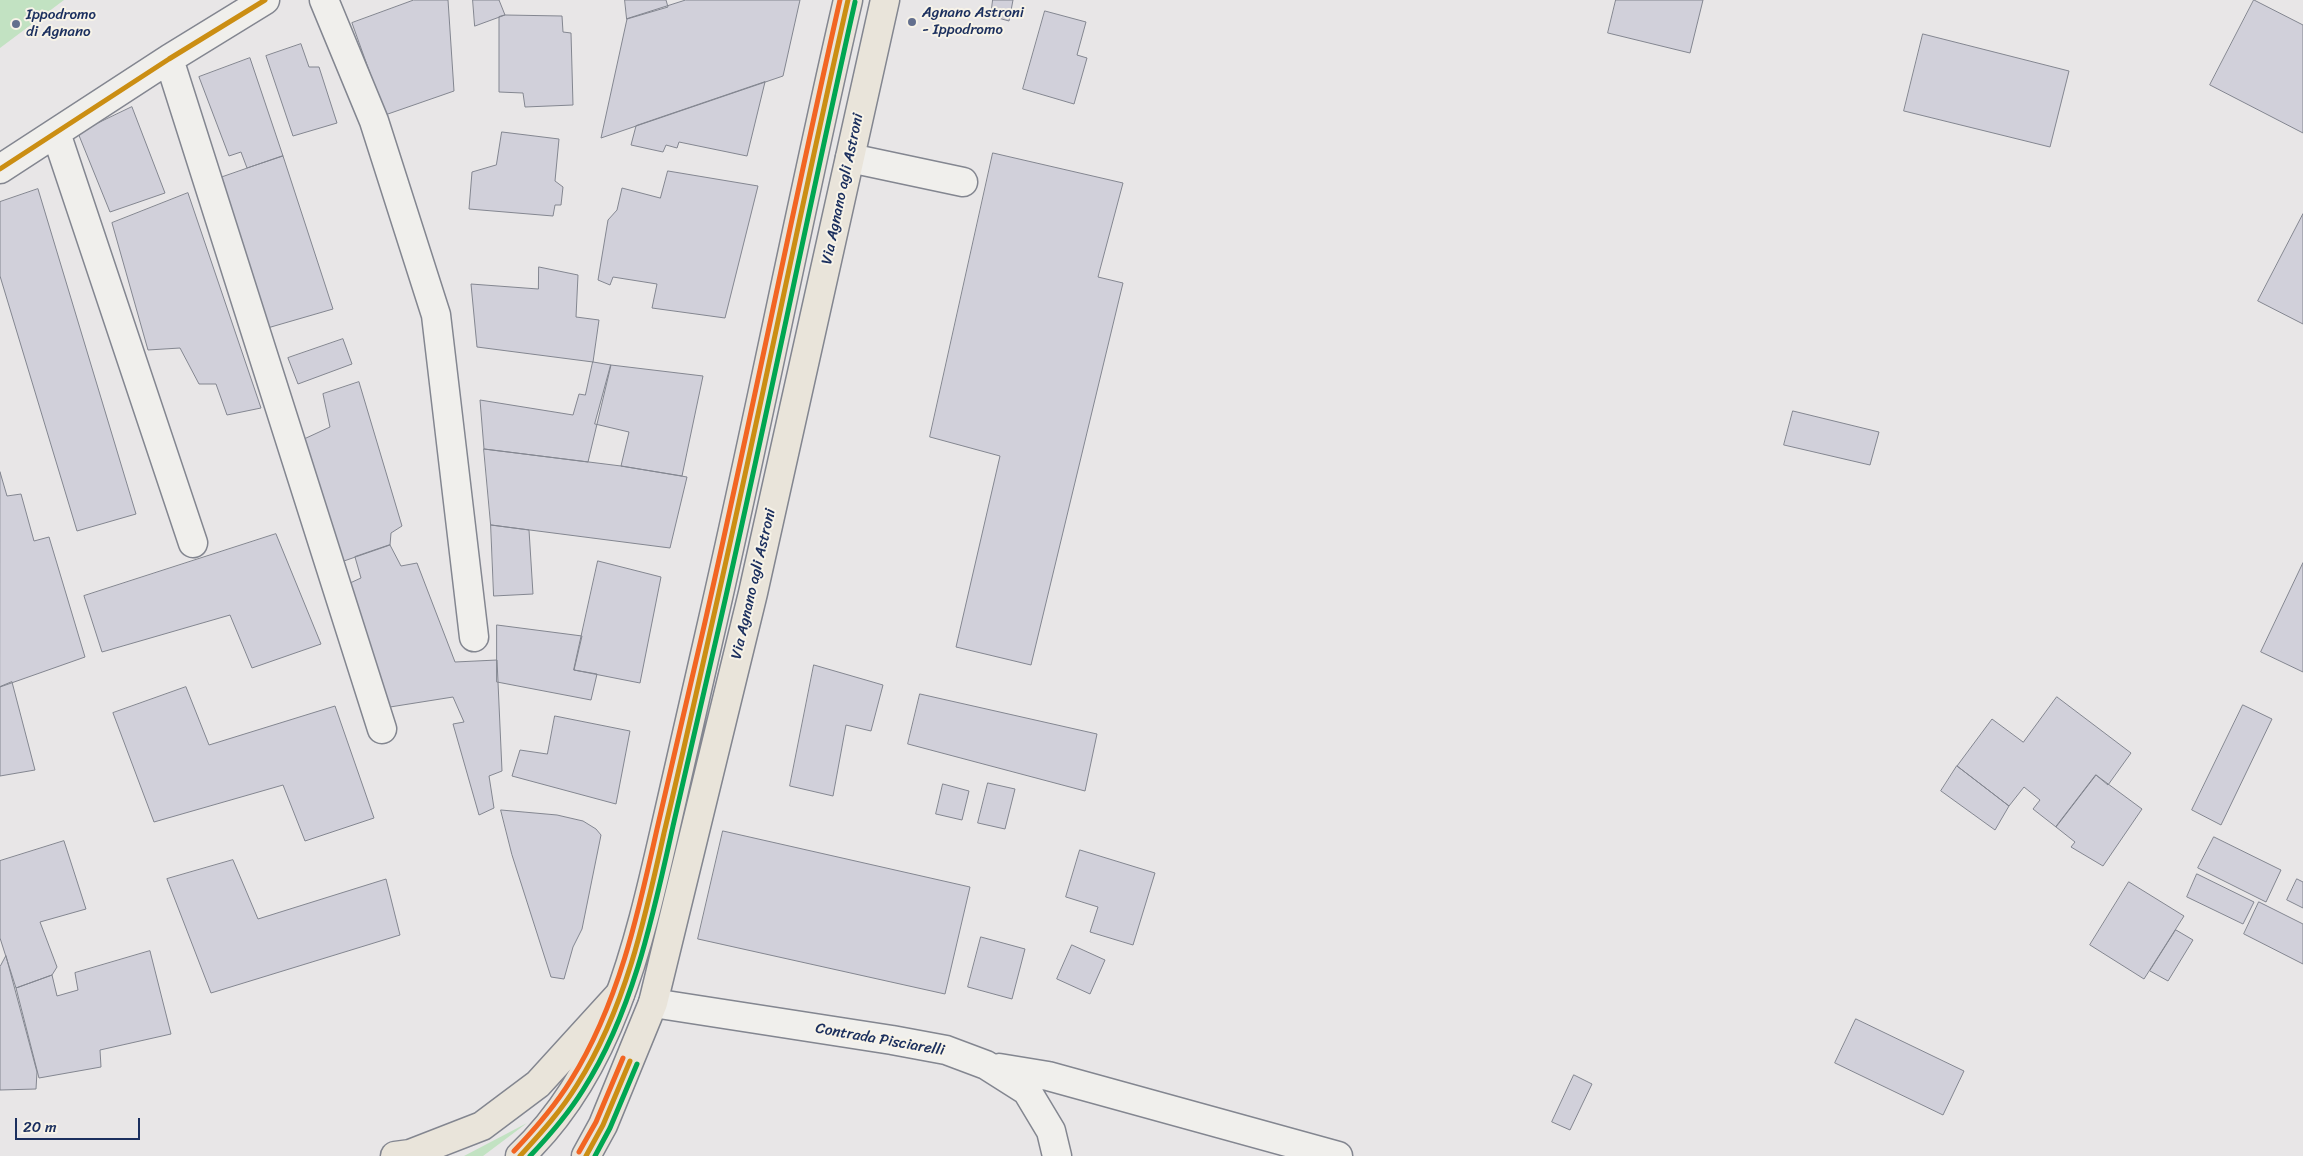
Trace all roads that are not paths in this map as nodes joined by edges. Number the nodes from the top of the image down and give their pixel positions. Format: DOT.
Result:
graph roads {
  1 [pos="265,0"];
  2 [pos="324,0"];
  3 [pos="848,0"];
  4 [pos="885,0"];
  5 [pos="169,59"];
  6 [pos="56,134"];
  7 [pos="850,158"];
  8 [pos="0,169"];
  9 [pos="963,182"];
  10 [pos="193,543"];
  11 [pos="474,637"];
  12 [pos="382,729"];
  13 [pos="620,994"];
  14 [pos="653,1003"];
  15 [pos="986,1066"];
  16 [pos="395,1156"];
  17 [pos="520,1156"];
  18 [pos="586,1156"];
  19 [pos="1057,1156"];
  20 [pos="1338,1156"];
  1 -- 5 [label="street"];
  2 -- 11 [label="street"];
  3 -- 13 [label="main road"];
  4 -- 7 [label="main road, Via Agnano agli Astroni"];
  5 -- 6 [label="street"];
  5 -- 12 [label="street"];
  6 -- 8 [label="street"];
  6 -- 10 [label="street"];
  7 -- 9 [label="street"];
  7 -- 14 [label="main road, Via Agnano agli Astroni"];
  13 -- 16 [label="main road"];
  13 -- 17 [label="main road"];
  14 -- 15 [label="street, Contrada Pisciarelli"];
  14 -- 18 [label="main road, Via Agnano agli Astroni"];
  15 -- 19 [label="street, Contrada Pisciarelli"];
  15 -- 20 [label="street"];
}
